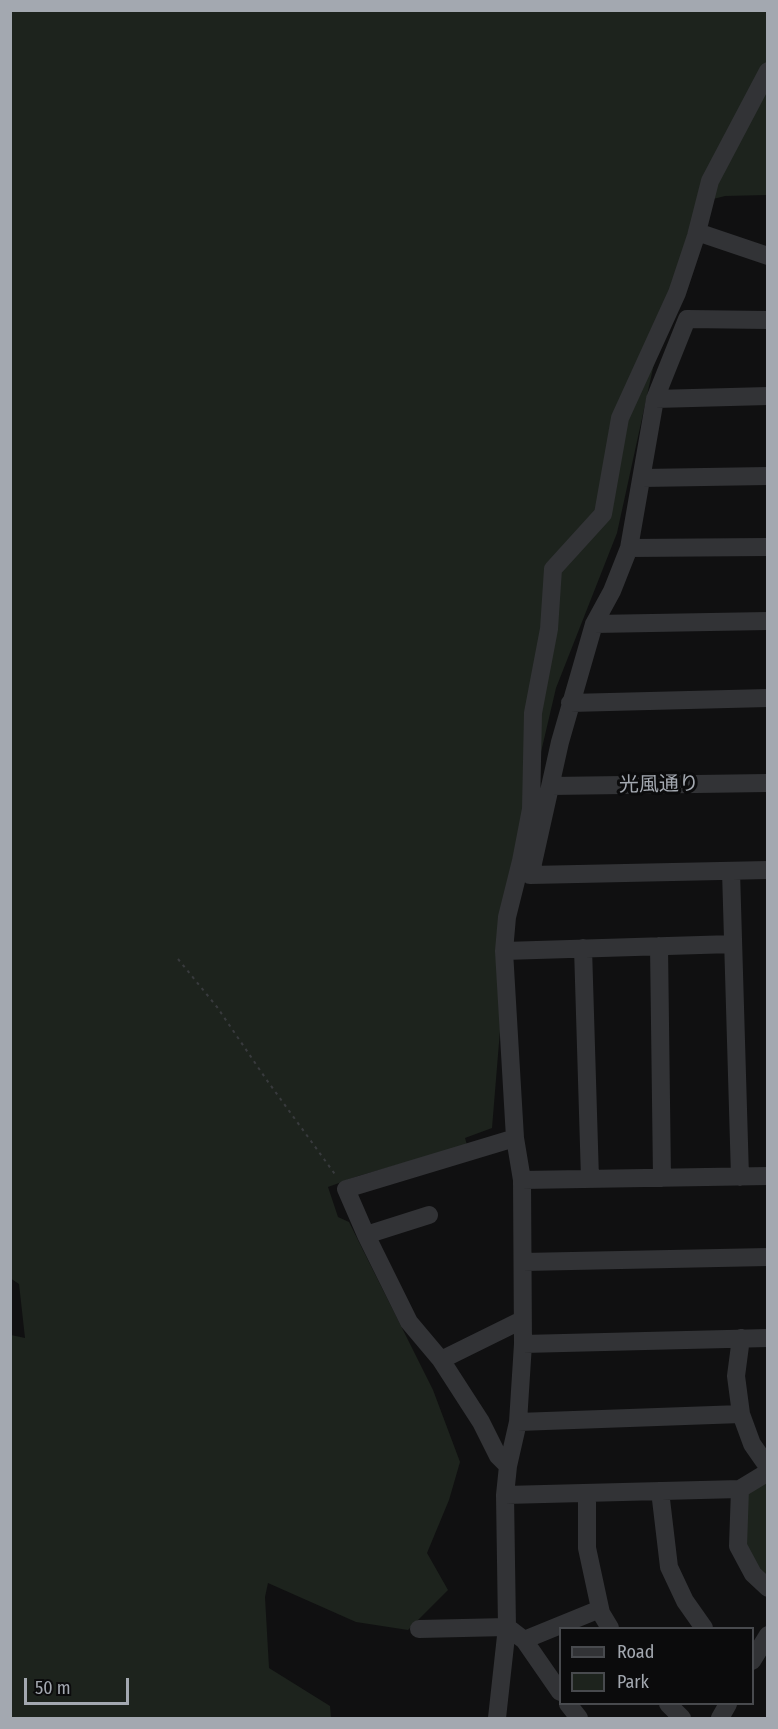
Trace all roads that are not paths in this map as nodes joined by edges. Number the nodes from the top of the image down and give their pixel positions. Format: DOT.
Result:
graph roads {
  1 [pos="768,71"];
  2 [pos="697,231"];
  3 [pos="768,256"];
  4 [pos="768,320"];
  5 [pos="768,396"];
  6 [pos="655,399"];
  7 [pos="768,476"];
  8 [pos="642,478"];
  9 [pos="768,547"];
  10 [pos="629,548"];
  11 [pos="768,621"];
  12 [pos="594,624"];
  13 [pos="768,698"];
  14 [pos="570,703"];
  15 [pos="768,783"];
  16 [pos="551,786"];
  17 [pos="768,870"];
  18 [pos="730,871"];
  19 [pos="530,875"];
  20 [pos="733,944"];
  21 [pos="659,946"];
  22 [pos="583,948"];
  23 [pos="504,951"];
  24 [pos="514,1138"];
  25 [pos="768,1176"];
  26 [pos="740,1177"];
  27 [pos="662,1178"];
  28 [pos="590,1179"];
  29 [pos="522,1180"];
  30 [pos="429,1215"];
  31 [pos="366,1235"];
  32 [pos="768,1257"];
  33 [pos="523,1262"];
  34 [pos="522,1320"];
  35 [pos="741,1338"];
  36 [pos="768,1338"];
  37 [pos="523,1344"];
  38 [pos="441,1360"];
  39 [pos="741,1414"];
  40 [pos="518,1422"];
  41 [pos="508,1466"];
  42 [pos="768,1467"];
  43 [pos="768,1472"];
  44 [pos="740,1489"];
  45 [pos="660,1491"];
  46 [pos="587,1493"];
  47 [pos="505,1495"];
  48 [pos="768,1588"];
  49 [pos="600,1609"];
  50 [pos="507,1627"];
  51 [pos="609,1627"];
  52 [pos="703,1627"];
  53 [pos="419,1629"];
  54 [pos="768,1635"];
  55 [pos="524,1640"];
  56 [pos="754,1659"];
  57 [pos="559,1689"];
  58 [pos="569,1705"];
  59 [pos="669,1705"];
  60 [pos="727,1705"];
  61 [pos="497,1719"];
  62 [pos="579,1719"];
  63 [pos="682,1719"];
  64 [pos="720,1719"];
  1 -- 2 [label="street"];
  2 -- 3 [label="street"];
  2 -- 23 [label="street"];
  4 -- 6 [label="street"];
  5 -- 6 [label="street"];
  6 -- 8 [label="street"];
  7 -- 8 [label="street"];
  8 -- 10 [label="street"];
  9 -- 10 [label="street"];
  10 -- 12 [label="street"];
  11 -- 12 [label="street"];
  12 -- 14 [label="street"];
  13 -- 14 [label="street"];
  14 -- 16 [label="street"];
  15 -- 16 [label="street, 光風通り"];
  16 -- 19 [label="street"];
  17 -- 18 [label="street"];
  18 -- 19 [label="street"];
  18 -- 20 [label="street"];
  19 -- 23 [label="street"];
  20 -- 21 [label="street"];
  20 -- 26 [label="street"];
  21 -- 22 [label="street"];
  21 -- 27 [label="street"];
  22 -- 23 [label="street"];
  22 -- 28 [label="street"];
  23 -- 24 [label="street"];
  24 -- 29 [label="street"];
  24 -- 31 [label="street"];
  25 -- 26 [label="street"];
  26 -- 27 [label="street"];
  27 -- 28 [label="street"];
  28 -- 29 [label="street"];
  29 -- 33 [label="street"];
  30 -- 31 [label="street"];
  31 -- 38 [label="street"];
  32 -- 33 [label="street"];
  33 -- 34 [label="street"];
  34 -- 37 [label="street"];
  34 -- 38 [label="street"];
  35 -- 36 [label="street"];
  35 -- 37 [label="street"];
  35 -- 39 [label="street"];
  37 -- 40 [label="street"];
  38 -- 41 [label="street"];
  39 -- 40 [label="street"];
  39 -- 42 [label="street"];
  40 -- 41 [label="street"];
  41 -- 47 [label="street"];
  43 -- 44 [label="street"];
  44 -- 45 [label="street"];
  44 -- 48 [label="street"];
  45 -- 46 [label="street"];
  45 -- 52 [label="street"];
  46 -- 47 [label="street"];
  46 -- 49 [label="street"];
  47 -- 50 [label="street"];
  49 -- 51 [label="street"];
  49 -- 55 [label="street"];
  50 -- 53 [label="street"];
  50 -- 55 [label="street"];
  50 -- 61 [label="street"];
  54 -- 56 [label="street"];
  55 -- 57 [label="street"];
  58 -- 62 [label="street"];
  59 -- 63 [label="street"];
  60 -- 64 [label="street"];
}
